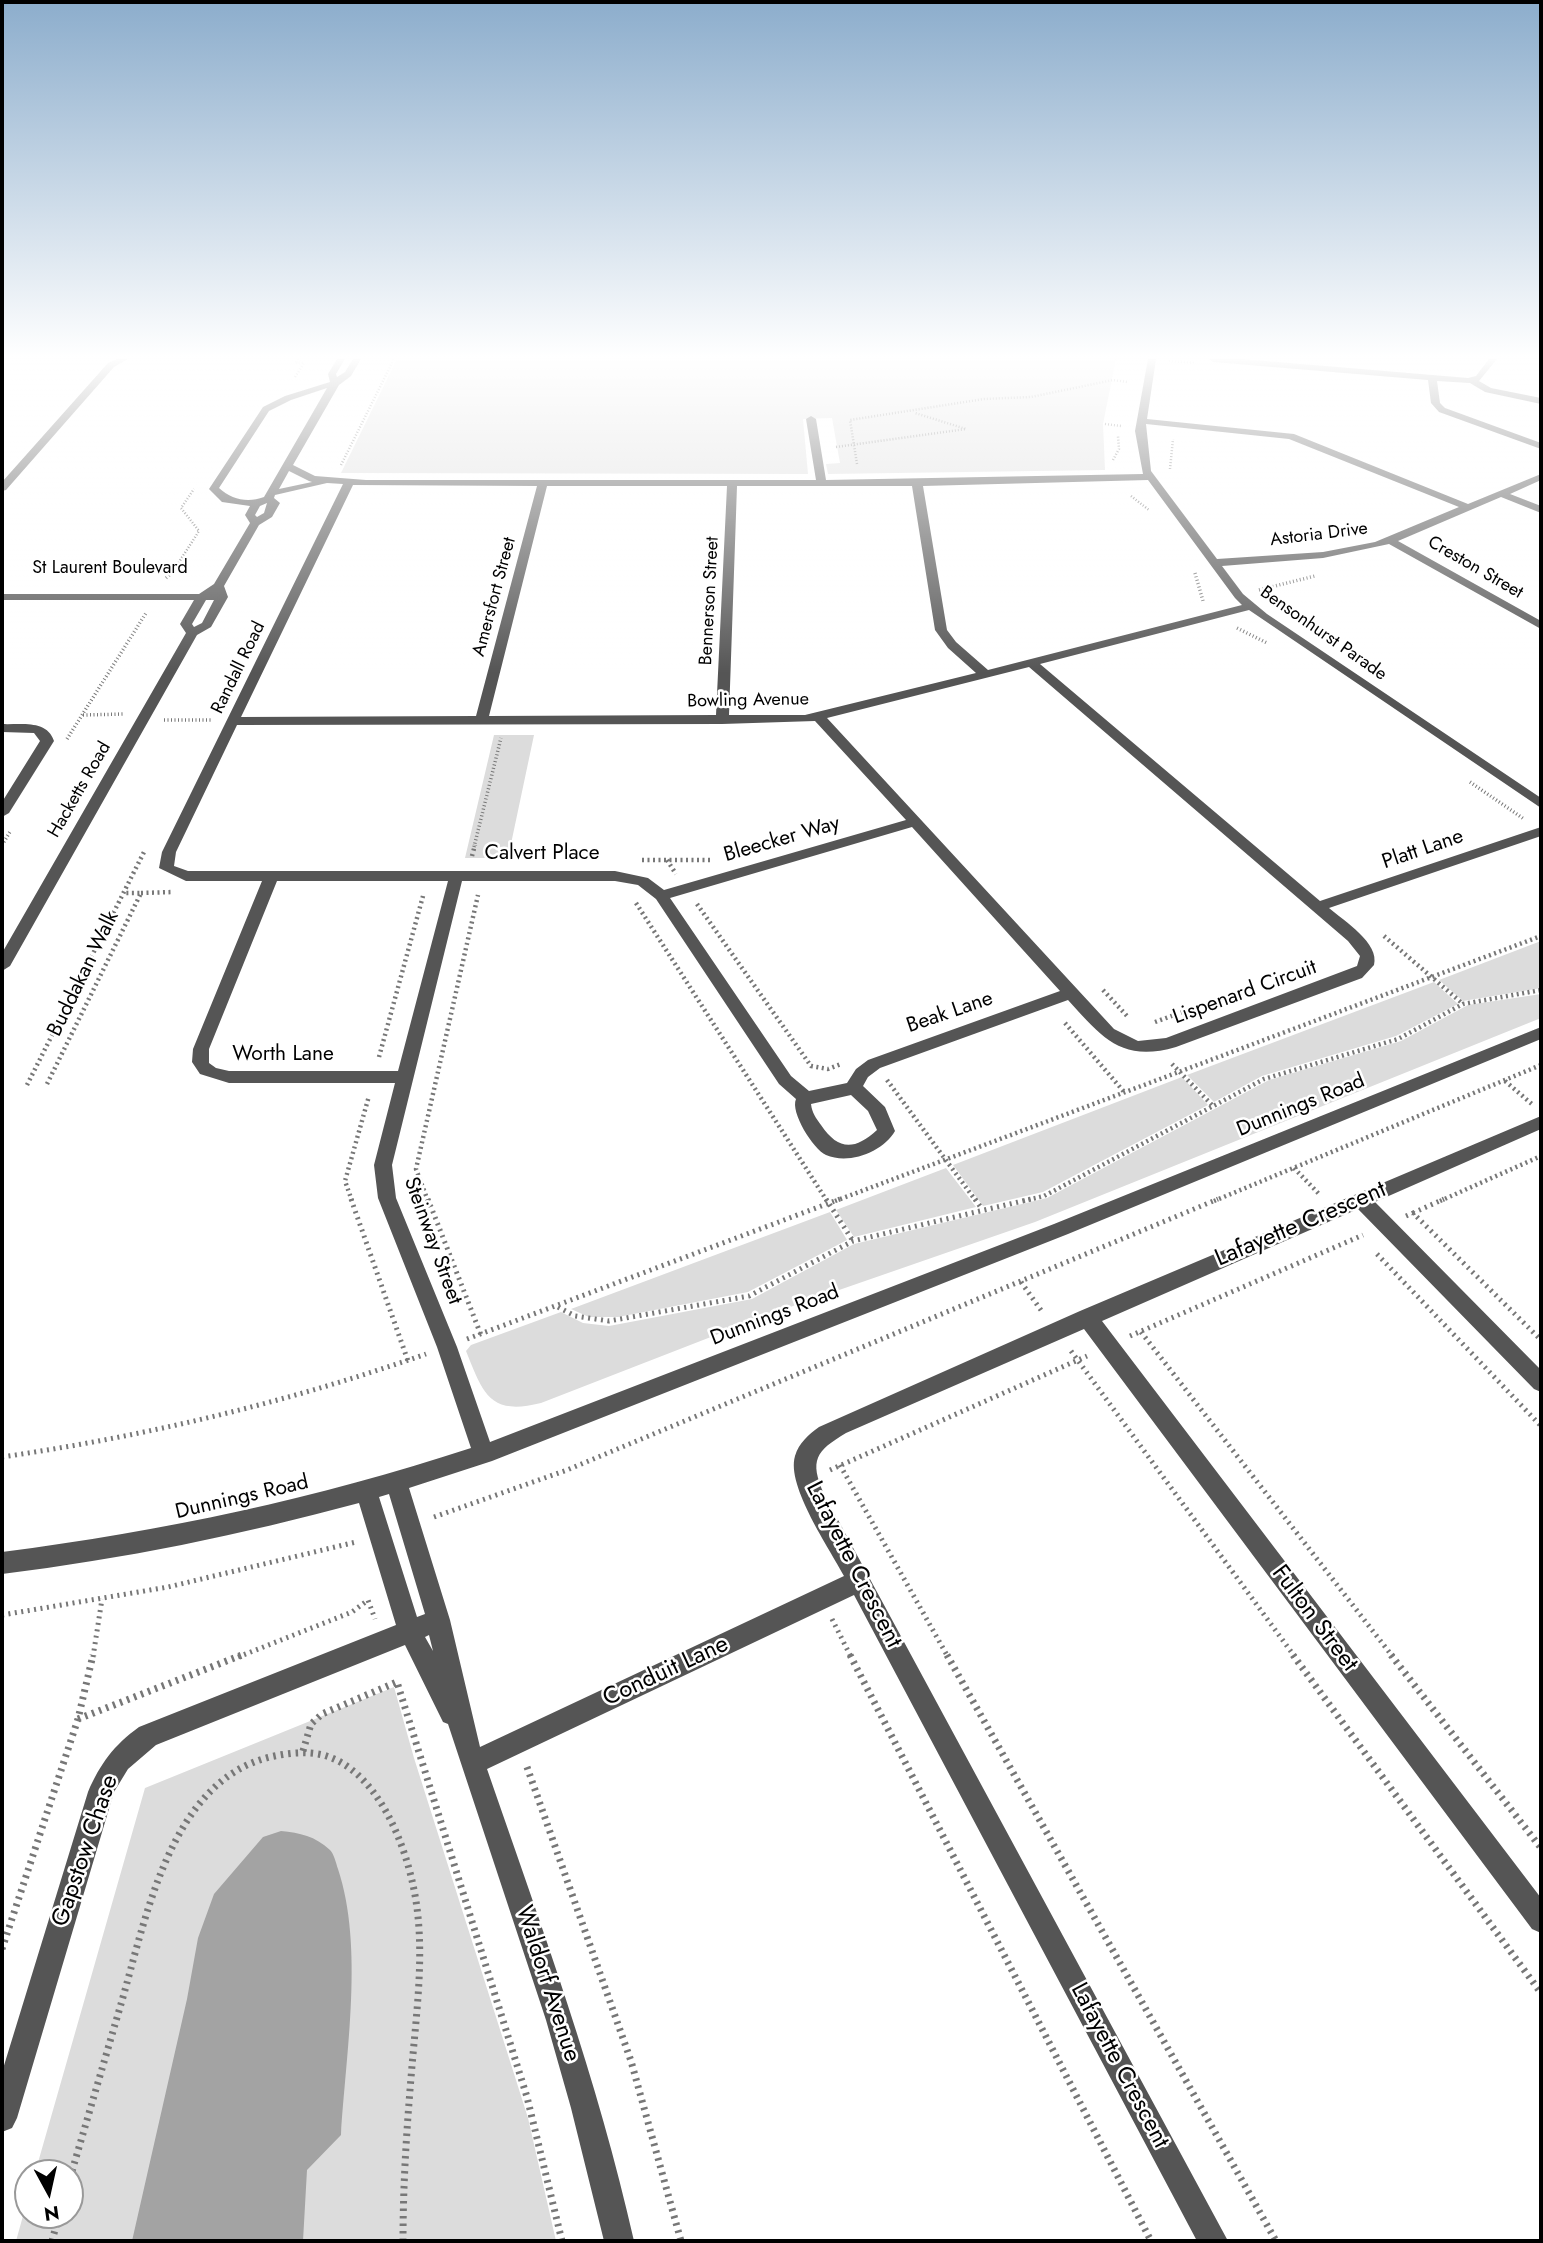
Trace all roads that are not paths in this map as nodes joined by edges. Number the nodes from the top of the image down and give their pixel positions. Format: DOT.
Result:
graph roads {
  1 [pos="24,464"];
  2 [pos="230,464"];
  3 [pos="818,464"];
  4 [pos="1146,464"];
  5 [pos="1360,464"];
  6 [pos="288,466"];
  7 [pos="1149,477"];
  8 [pos="1541,477"];
  9 [pos="332,482"];
  10 [pos="349,482"];
  11 [pos="543,483"];
  12 [pos="732,483"];
  13 [pos="821,483"];
  14 [pos="917,483"];
  15 [pos="2,488"];
  16 [pos="1501,494"];
  17 [pos="270,496"];
  18 [pos="256,505"];
  19 [pos="1470,508"];
  20 [pos="1541,510"];
  21 [pos="255,523"];
  22 [pos="1391,541"];
  23 [pos="1214,563"];
  24 [pos="2,587"];
  25 [pos="220,592"];
  26 [pos="2,597"];
  27 [pos="202,597"];
  28 [pos="1250,606"];
  29 [pos="1541,626"];
  30 [pos="192,633"];
  31 [pos="1032,663"];
  32 [pos="986,675"];
  33 [pos="820,717"];
  34 [pos="481,720"];
  35 [pos="722,720"];
  36 [pos="232,721"];
  37 [pos="2,728"];
  38 [pos="1541,804"];
  39 [pos="2,813"];
  40 [pos="915,822"];
  41 [pos="1541,831"];
  42 [pos="168,870"];
  43 [pos="271,876"];
  44 [pos="454,884"];
  45 [pos="661,896"];
  46 [pos="1318,907"];
  47 [pos="2,965"];
  48 [pos="1071,993"];
  49 [pos="1541,1033"];
  50 [pos="404,1077"];
  51 [pos="853,1088"];
  52 [pos="806,1098"];
  53 [pos="1541,1122"];
  54 [pos="1360,1199"];
  55 [pos="1087,1317"];
  56 [pos="1541,1383"];
  57 [pos="484,1454"];
  58 [pos="397,1484"];
  59 [pos="366,1491"];
  60 [pos="2,1563"];
  61 [pos="860,1580"];
  62 [pos="438,1620"];
  63 [pos="410,1632"];
  64 [pos="461,1731"];
  65 [pos="472,1763"];
  66 [pos="1541,1920"];
  67 [pos="2,2118"];
  68 [pos="619,2241"];
  69 [pos="1213,2241"];
  1 -- 15 [label="street"];
  2 -- 18 [label="street"];
  3 -- 13 [label="street"];
  4 -- 7 [label="street, Bensonhurst Parade"];
  5 -- 19 [label="street"];
  6 -- 9 [label="street"];
  6 -- 17 [label="street, Hacketts Road"];
  7 -- 14 [label="street"];
  7 -- 23 [label="street, Bensonhurst Parade"];
  8 -- 16 [label="street, Astoria Drive"];
  9 -- 10 [label="street"];
  9 -- 17 [label="street"];
  10 -- 11 [label="street"];
  10 -- 36 [label="street, Randall Road"];
  11 -- 12 [label="street"];
  11 -- 34 [label="street, Amersfort Street"];
  12 -- 13 [label="street"];
  12 -- 35 [label="street, Bennerson Street"];
  13 -- 14 [label="street"];
  14 -- 32 [label="street"];
  16 -- 19 [label="street, Astoria Drive"];
  16 -- 20 [label="street"];
  17 -- 18 [label="street"];
  17 -- 21 [label="street, Hacketts Road"];
  18 -- 21 [label="street, Hacketts Road"];
  19 -- 22 [label="street, Astoria Drive"];
  21 -- 25 [label="street, Hacketts Road"];
  22 -- 23 [label="street, Astoria Drive"];
  22 -- 29 [label="street, Creston Street"];
  23 -- 28 [label="street, Bensonhurst Parade"];
  24 -- 25 [label="street, St Laurent Boulevard"];
  25 -- 27 [label="street, Hacketts Road"];
  25 -- 30 [label="street, Hacketts Road"];
  26 -- 27 [label="street, St Laurent Boulevard"];
  27 -- 30 [label="street, Hacketts Road"];
  28 -- 31 [label="street, Bowling Avenue"];
  28 -- 38 [label="street, Bensonhurst Parade"];
  30 -- 47 [label="street, Hacketts Road"];
  31 -- 32 [label="street, Bowling Avenue"];
  31 -- 46 [label="street, Lispenard Circuit"];
  32 -- 33 [label="street, Bowling Avenue"];
  33 -- 35 [label="street, Bowling Avenue"];
  33 -- 40 [label="street, Lispenard Circuit"];
  34 -- 35 [label="street, Bowling Avenue"];
  34 -- 36 [label="street, Bowling Avenue"];
  36 -- 42 [label="street, Randall Road"];
  37 -- 39 [label="street"];
  40 -- 45 [label="street, Bleecker Way"];
  40 -- 48 [label="street, Lispenard Circuit"];
  41 -- 46 [label="street, Platt Lane"];
  42 -- 43 [label="street, Calvert Place"];
  43 -- 44 [label="street, Calvert Place"];
  43 -- 50 [label="street, Worth Lane"];
  44 -- 45 [label="street, Calvert Place"];
  44 -- 50 [label="street, Steinway Street"];
  45 -- 52 [label="street, Calvert Place"];
  46 -- 48 [label="street, Lispenard Circuit"];
  48 -- 51 [label="street, Beak Lane"];
  49 -- 57 [label="street, Dunnings Road"];
  50 -- 57 [label="street, Steinway Street"];
  51 -- 52 [label="street"];
  51 -- 52 [label="street"];
  53 -- 54 [label="street, Lafayette Crescent"];
  54 -- 55 [label="street, Lafayette Crescent"];
  54 -- 56 [label="street"];
  55 -- 61 [label="street, Lafayette Crescent"];
  55 -- 66 [label="street, Fulton Street"];
  57 -- 58 [label="street, Dunnings Road"];
  58 -- 59 [label="street, Dunnings Road"];
  58 -- 62 [label="street, Waldorf Avenue"];
  59 -- 60 [label="street, Dunnings Road"];
  59 -- 63 [label="street, Waldorf Avenue"];
  61 -- 65 [label="street, Conduit Lane"];
  61 -- 69 [label="street, Lafayette Crescent"];
  62 -- 63 [label="street, Gapstow Chase"];
  62 -- 64 [label="street, Waldorf Avenue"];
  63 -- 64 [label="street, Waldorf Avenue"];
  63 -- 67 [label="street, Gapstow Chase"];
  64 -- 65 [label="street, Waldorf Avenue"];
  65 -- 68 [label="street, Waldorf Avenue"];
}
